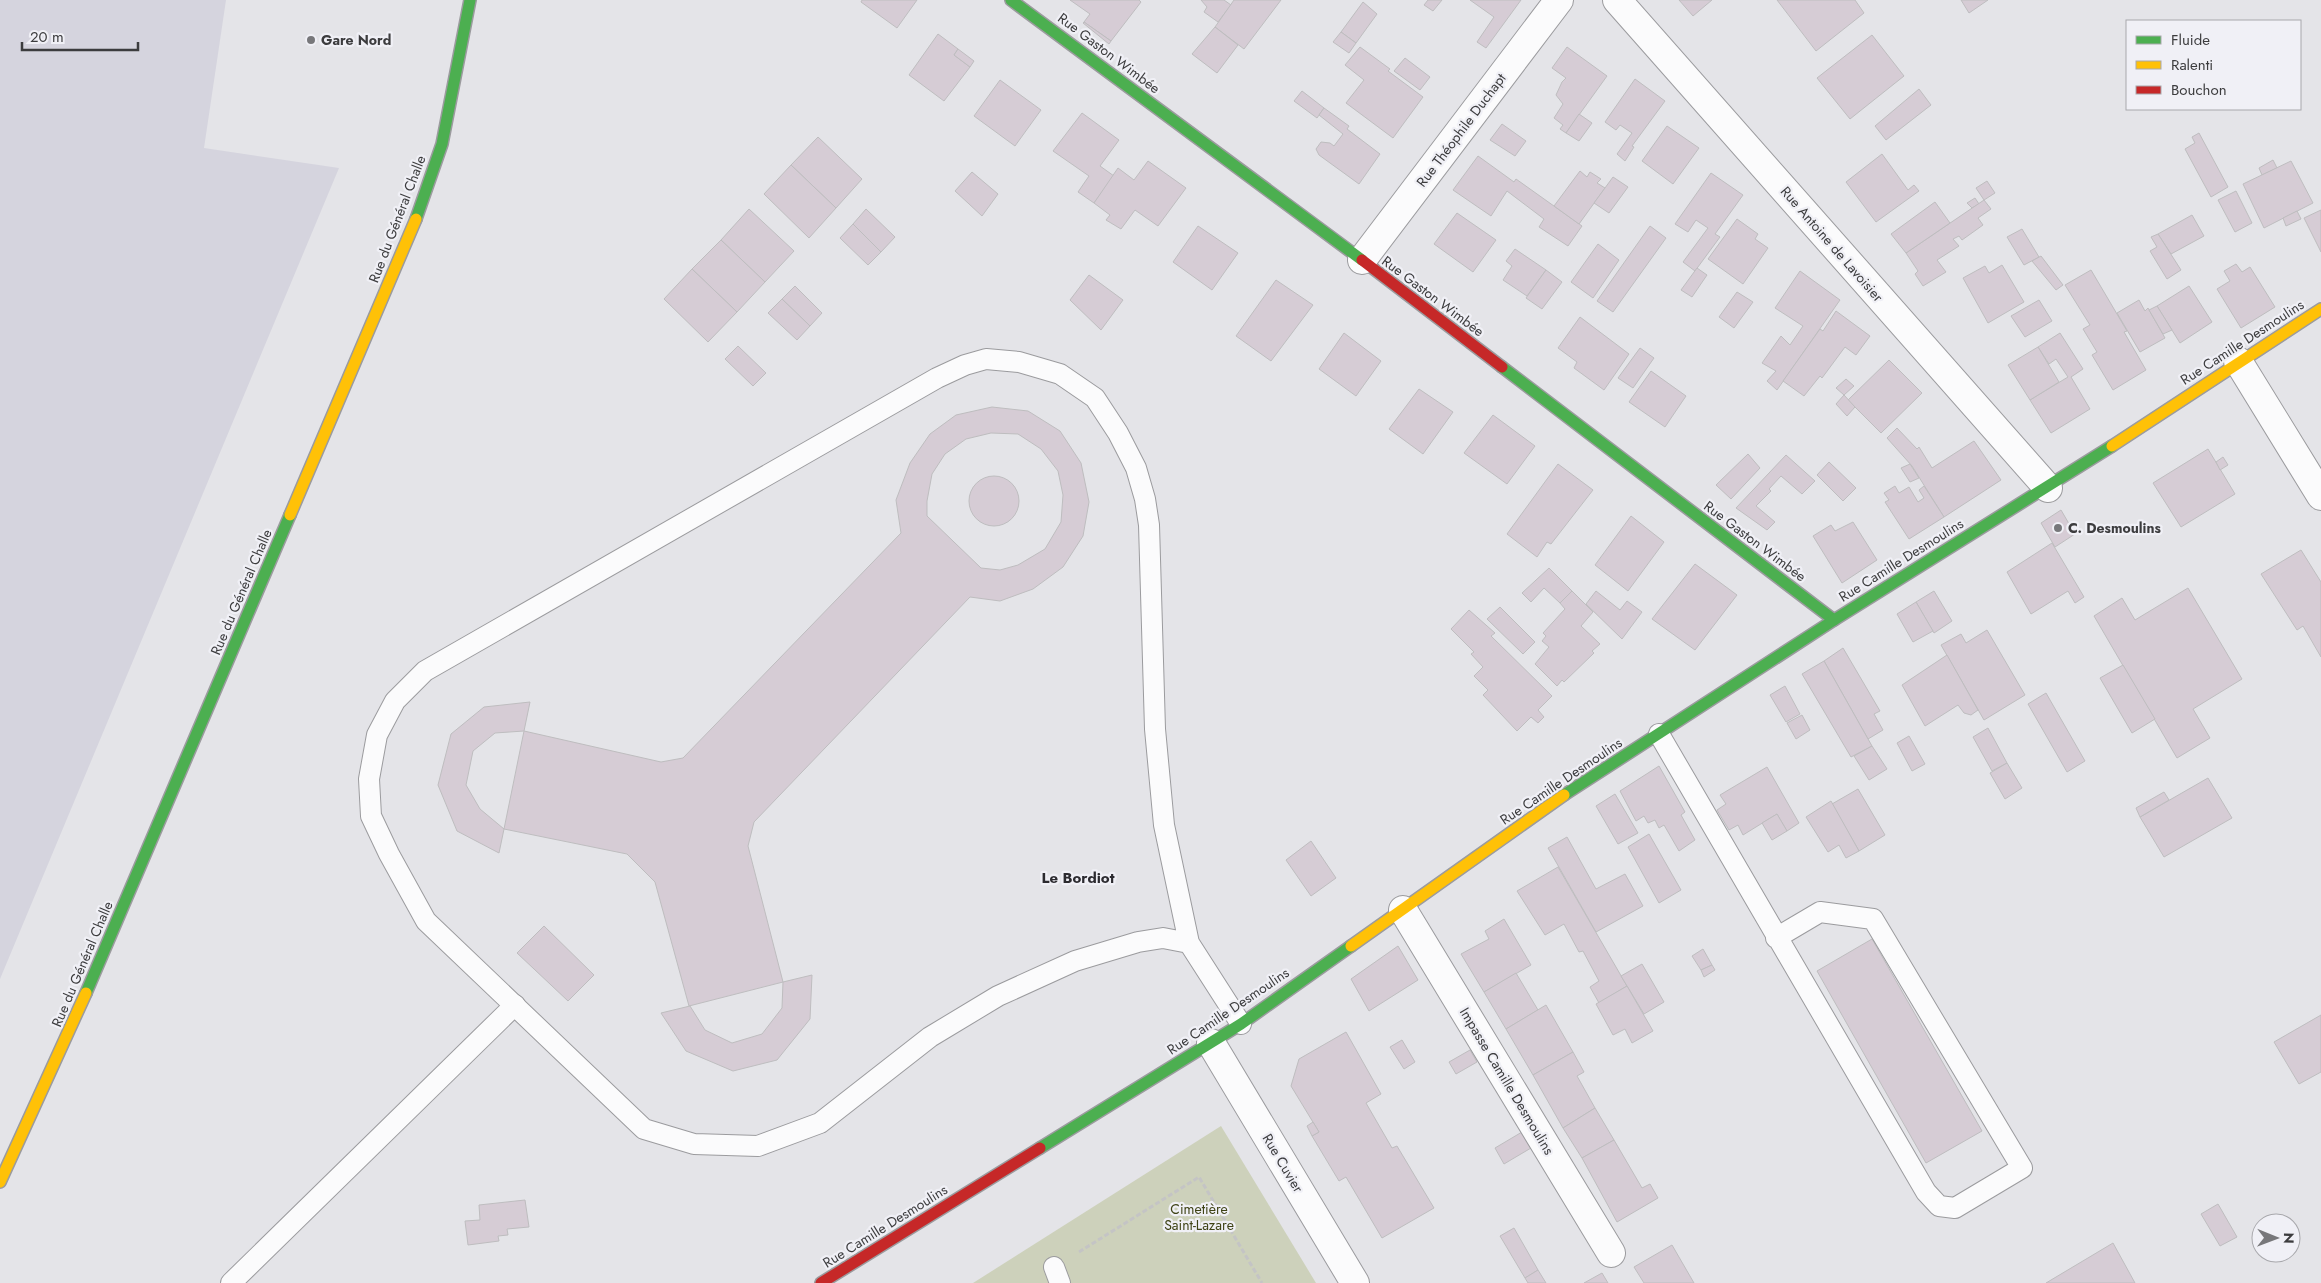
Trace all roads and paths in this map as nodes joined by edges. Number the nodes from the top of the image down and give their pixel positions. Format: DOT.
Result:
graph roads {
  1 [pos="470,0"];
  2 [pos="1011,0"];
  3 [pos="1559,0"];
  4 [pos="1617,0"];
  5 [pos="1362,260"];
  6 [pos="2321,309"];
  7 [pos="2238,361"];
  8 [pos="2048,488"];
  9 [pos="2321,496"];
  10 [pos="1834,620"];
  11 [pos="1659,734"];
  12 [pos="1403,910"];
  13 [pos="1776,938"];
  14 [pos="1189,944"];
  15 [pos="515,1005"];
  16 [pos="1241,1024"];
  17 [pos="1211,1043"];
  18 [pos="0,1182"];
  19 [pos="1611,1253"];
  20 [pos="1057,1275"];
  21 [pos="231,1283"];
  22 [pos="822,1283"];
  23 [pos="1262,1283"];
  24 [pos="1354,1283"];
  1 -- 18 [label="street, Rue du Général Challe"];
  2 -- 5 [label="street, Rue Gaston Wimbée"];
  3 -- 5 [label="street, Rue Théophile Duchapt"];
  4 -- 8 [label="street, Rue Antoine de Lavoisier"];
  5 -- 10 [label="street, Rue Gaston Wimbée"];
  6 -- 7 [label="street, Rue Camille Desmoulins"];
  7 -- 8 [label="street, Rue Camille Desmoulins"];
  7 -- 9 [label="street"];
  8 -- 10 [label="street, Rue Camille Desmoulins"];
  10 -- 11 [label="street, Rue Camille Desmoulins"];
  11 -- 12 [label="street, Rue Camille Desmoulins"];
  11 -- 13 [label="lane"];
  12 -- 16 [label="street, Rue Camille Desmoulins"];
  12 -- 19 [label="street, Impasse Camille Desmoulins"];
  13 -- 13 [label="lane"];
  14 -- 15 [label="lane"];
  14 -- 15 [label="lane"];
  14 -- 16 [label="lane"];
  15 -- 21 [label="lane"];
  16 -- 17 [label="street, Rue Camille Desmoulins"];
  17 -- 22 [label="street, Rue Camille Desmoulins"];
  17 -- 24 [label="street, Rue Cuvier"];
  20 -- 23 [label="path"];
}
